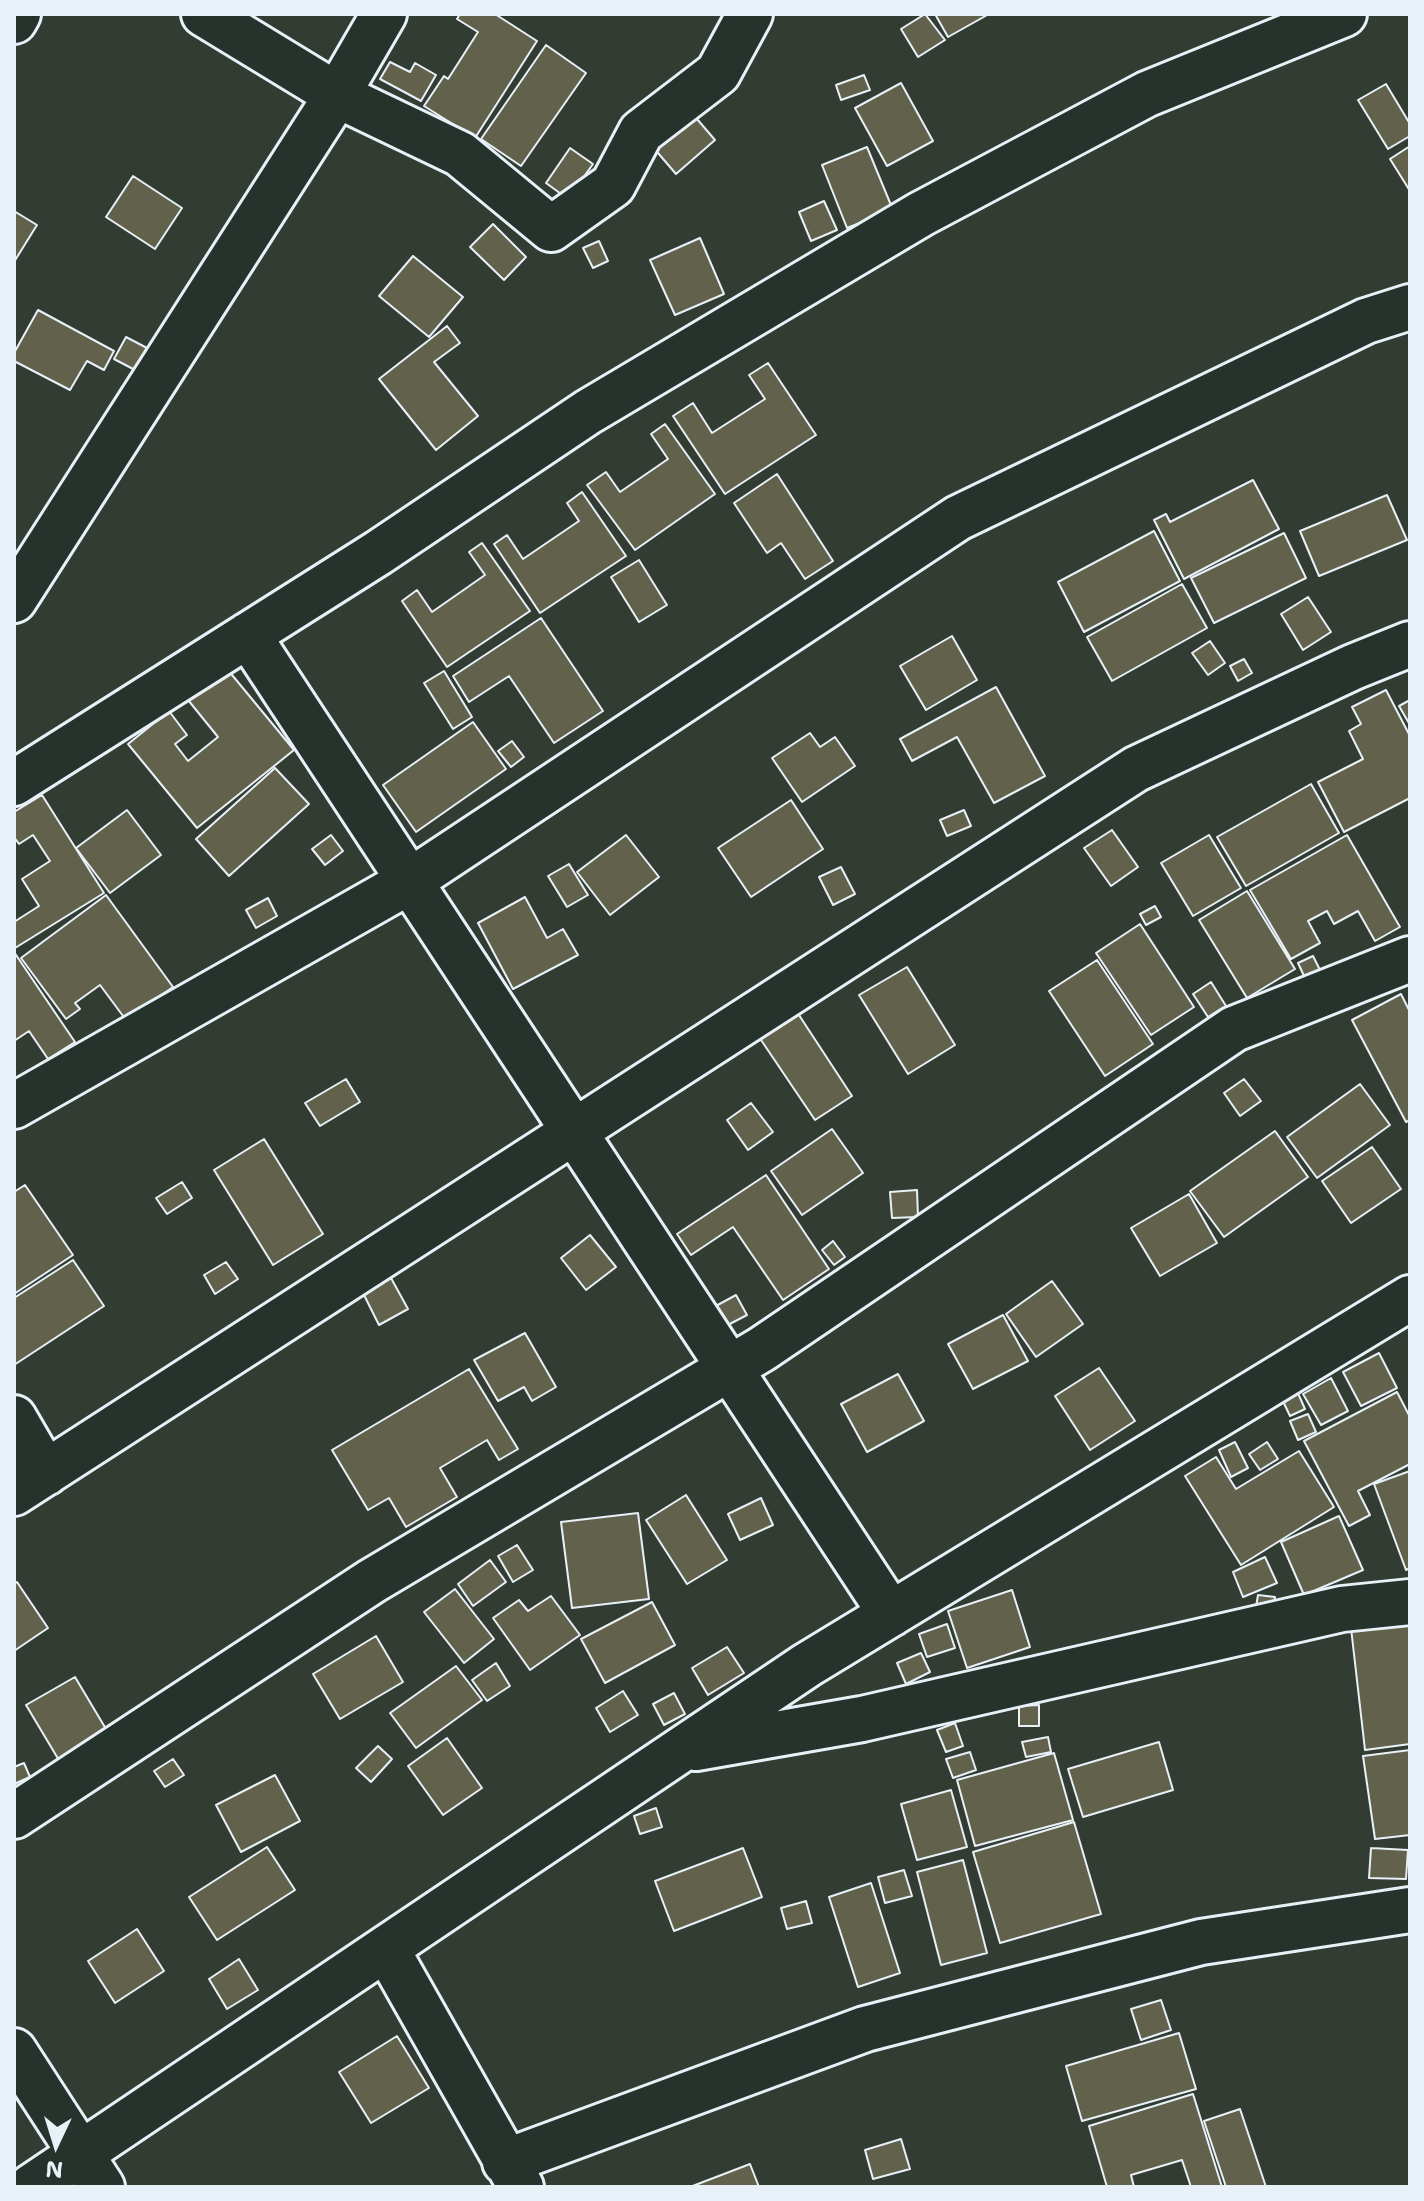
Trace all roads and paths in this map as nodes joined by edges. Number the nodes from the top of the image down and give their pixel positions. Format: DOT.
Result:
graph roads {
  1 [pos="18,14"];
  2 [pos="204,14"];
  3 [pos="384,14"];
  4 [pos="750,14"];
  5 [pos="1344,14"];
  6 [pos="14,21"];
  7 [pos="337,95"];
  8 [pos="1410,307"];
  9 [pos="14,600"];
  10 [pos="248,635"];
  11 [pos="1410,644"];
  12 [pos="14,783"];
  13 [pos="410,881"];
  14 [pos="1410,959"];
  15 [pos="14,1106"];
  16 [pos="574,1131"];
  17 [pos="1410,1298"];
  18 [pos="730,1368"];
  19 [pos="14,1418"];
  20 [pos="30,1483"];
  21 [pos="1410,1602"];
  22 [pos="891,1614"];
  23 [pos="682,1751"];
  24 [pos="14,1816"];
  25 [pos="1410,1910"];
  26 [pos="387,1950"];
  27 [pos="14,2051"];
  28 [pos="92,2171"];
  29 [pos="513,2175"];
  30 [pos="31,2187"];
  1 -- 6 [label="street"];
  2 -- 7 [label="street"];
  3 -- 7 [label="street"];
  4 -- 7 [label="street"];
  5 -- 10 [label="street"];
  7 -- 9 [label="street"];
  8 -- 13 [label="street"];
  10 -- 12 [label="street"];
  10 -- 13 [label="street"];
  11 -- 16 [label="street"];
  13 -- 15 [label="street"];
  13 -- 16 [label="street"];
  14 -- 18 [label="street"];
  16 -- 18 [label="street"];
  16 -- 20 [label="street"];
  17 -- 22 [label="street"];
  18 -- 22 [label="street"];
  18 -- 24 [label="street"];
  19 -- 20 [label="street"];
  21 -- 23 [label="street"];
  22 -- 23 [label="street"];
  23 -- 26 [label="street"];
  25 -- 29 [label="street"];
  26 -- 28 [label="street"];
  26 -- 29 [label="street"];
  27 -- 28 [label="street"];
  28 -- 30 [label="street"];
}
